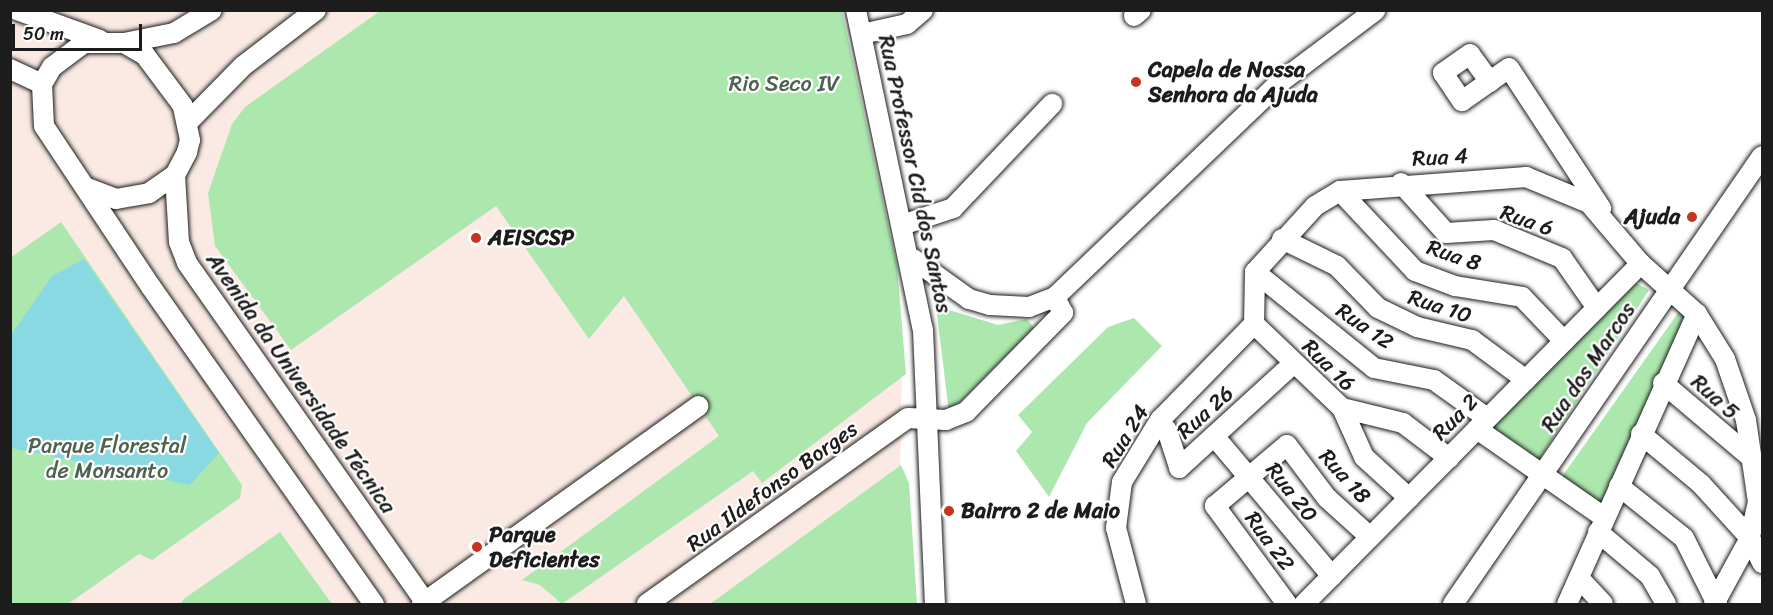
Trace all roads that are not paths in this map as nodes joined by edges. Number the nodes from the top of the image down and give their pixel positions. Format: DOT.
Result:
graph roads {
  1 [pos="17,10"];
  2 [pos="212,10"];
  3 [pos="316,10"];
  4 [pos="856,10"];
  5 [pos="923,10"];
  6 [pos="1376,10"];
  7 [pos="862,34"];
  8 [pos="100,40"];
  9 [pos="124,43"];
  10 [pos="10,69"];
  11 [pos="1490,82"];
  12 [pos="42,84"];
  13 [pos="1052,104"];
  14 [pos="188,122"];
  15 [pos="1762,156"];
  16 [pos="175,175"];
  17 [pos="1401,183"];
  18 [pos="86,187"];
  19 [pos="1340,191"];
  20 [pos="1609,220"];
  21 [pos="905,224"];
  22 [pos="1282,239"];
  23 [pos="913,260"];
  24 [pos="1641,264"];
  25 [pos="1255,272"];
  26 [pos="1670,290"];
  27 [pos="1055,297"];
  28 [pos="1597,308"];
  29 [pos="1697,314"];
  30 [pos="1254,324"];
  31 [pos="1564,341"];
  32 [pos="1293,364"];
  33 [pos="1526,380"];
  34 [pos="1663,383"];
  35 [pos="699,406"];
  36 [pos="1342,408"];
  37 [pos="929,420"];
  38 [pos="1482,424"];
  39 [pos="1167,430"];
  40 [pos="1641,434"];
  41 [pos="1214,436"];
  42 [pos="1449,458"];
  43 [pos="1759,464"];
  44 [pos="1543,474"];
  45 [pos="1250,476"];
  46 [pos="1618,486"];
  47 [pos="1409,498"];
  48 [pos="1602,525"];
  49 [pos="1370,537"];
  50 [pos="1750,538"];
  51 [pos="1762,563"];
  52 [pos="1332,576"];
  53 [pos="1579,578"];
  54 [pos="1308,603"];
  55 [pos="374,604"];
  56 [pos="425,604"];
  57 [pos="647,604"];
  58 [pos="935,604"];
  59 [pos="1136,604"];
  60 [pos="1287,604"];
  61 [pos="1453,604"];
  62 [pos="1567,604"];
  63 [pos="1603,604"];
  64 [pos="1666,604"];
  65 [pos="1715,604"];
  1 -- 8 [label="street"];
  2 -- 9 [label="street"];
  3 -- 14 [label="street"];
  4 -- 7 [label="street, Rua Professor Cid dos Santos"];
  5 -- 7 [label="street"];
  6 -- 27 [label="street"];
  7 -- 21 [label="street, Rua Professor Cid dos Santos"];
  8 -- 9 [label="street"];
  8 -- 12 [label="street"];
  9 -- 14 [label="street"];
  10 -- 12 [label="street"];
  11 -- 20 [label="street"];
  12 -- 18 [label="street"];
  13 -- 21 [label="street"];
  14 -- 16 [label="street"];
  15 -- 26 [label="street, Rua dos Marcos"];
  16 -- 18 [label="street"];
  16 -- 56 [label="street, Avenida da Universidade Técnica"];
  17 -- 19 [label="street, Rua 4"];
  17 -- 20 [label="street, Rua 4"];
  17 -- 28 [label="street, Rua 6"];
  18 -- 55 [label="street"];
  19 -- 22 [label="street, Rua 4"];
  19 -- 31 [label="street, Rua 8"];
  20 -- 24 [label="street, Rua 4"];
  21 -- 23 [label="street, Rua Professor Cid dos Santos"];
  22 -- 25 [label="street, Rua 4"];
  22 -- 33 [label="street, Rua 10"];
  23 -- 27 [label="street"];
  23 -- 37 [label="street, Rua Professor Cid dos Santos"];
  24 -- 26 [label="street, Rua 4"];
  24 -- 28 [label="street, Rua 2"];
  25 -- 30 [label="street"];
  25 -- 38 [label="street, Rua 12"];
  26 -- 29 [label="street, Rua 4"];
  26 -- 44 [label="street, Rua dos Marcos"];
  27 -- 37 [label="street"];
  28 -- 31 [label="street, Rua 2"];
  29 -- 34 [label="street"];
  29 -- 43 [label="street, Rua 4"];
  30 -- 32 [label="street, Rua 16"];
  30 -- 59 [label="street, Rua 24"];
  31 -- 33 [label="street, Rua 2"];
  32 -- 36 [label="street, Rua 16"];
  32 -- 41 [label="street, Rua 26"];
  33 -- 38 [label="street, Rua 2"];
  34 -- 40 [label="street"];
  34 -- 43 [label="street, Rua 5"];
  35 -- 56 [label="street"];
  36 -- 42 [label="street"];
  36 -- 47 [label="street, Rua 16"];
  37 -- 57 [label="street, Rua Ildefonso Borges"];
  37 -- 58 [label="street, Rua Professor Cid dos Santos"];
  38 -- 42 [label="street, Rua 2"];
  38 -- 44 [label="street, Rua 12"];
  39 -- 41 [label="street, Rua 26"];
  40 -- 46 [label="street"];
  40 -- 50 [label="street"];
  41 -- 45 [label="street, Rua 20"];
  42 -- 47 [label="street, Rua 2"];
  43 -- 50 [label="street, Rua 4"];
  44 -- 48 [label="street, Rua 12"];
  44 -- 61 [label="street, Rua dos Marcos"];
  45 -- 49 [label="street, Rua 18"];
  45 -- 52 [label="street, Rua 20"];
  45 -- 60 [label="street, Rua 22"];
  46 -- 48 [label="street"];
  46 -- 65 [label="street"];
  47 -- 49 [label="street, Rua 2"];
  48 -- 53 [label="street"];
  48 -- 64 [label="street, Rua 12"];
  49 -- 52 [label="street, Rua 2"];
  50 -- 51 [label="street"];
  50 -- 65 [label="street, Rua 4"];
  52 -- 54 [label="street, Rua 2"];
  53 -- 62 [label="street"];
  53 -- 63 [label="street"];
}
